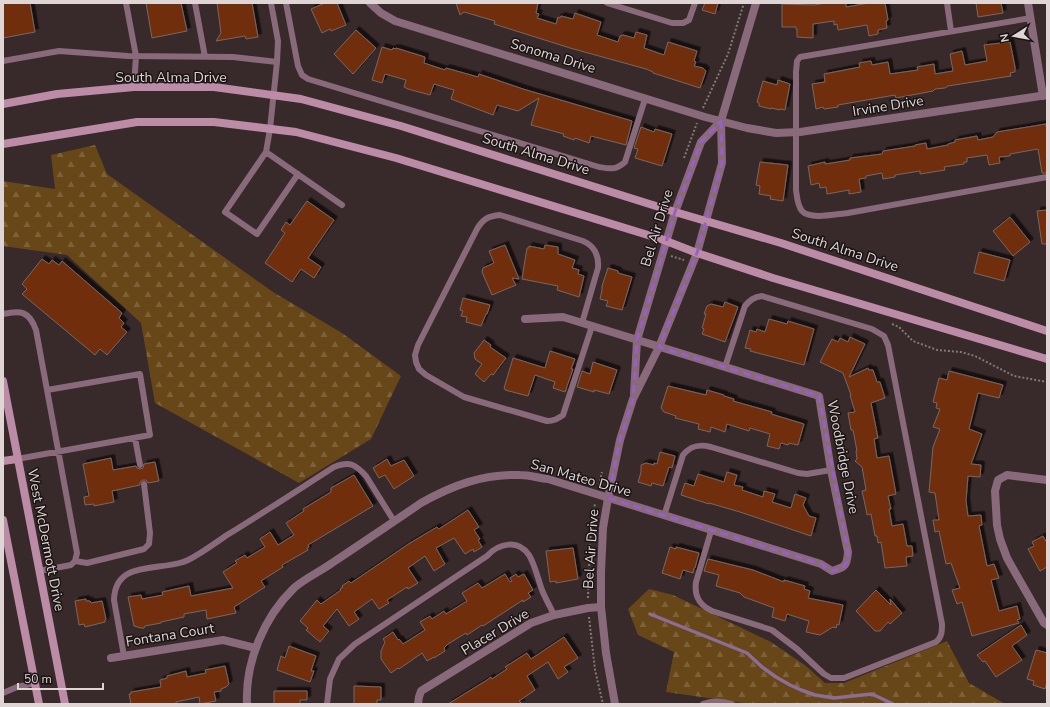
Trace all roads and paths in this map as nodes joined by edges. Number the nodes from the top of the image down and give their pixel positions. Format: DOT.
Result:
graph roads {
  1 [pos="126,3"];
  2 [pos="195,3"];
  3 [pos="271,3"];
  4 [pos="286,3"];
  5 [pos="370,3"];
  6 [pos="607,3"];
  7 [pos="695,3"];
  8 [pos="756,3"];
  9 [pos="947,3"];
  10 [pos="1028,3"];
  11 [pos="1031,18"];
  12 [pos="951,31"];
  13 [pos="136,56"];
  14 [pos="205,57"];
  15 [pos="3,62"];
  16 [pos="277,62"];
  17 [pos="134,87"];
  18 [pos="273,95"];
  19 [pos="1045,96"];
  20 [pos="645,99"];
  21 [pos="3,104"];
  22 [pos="721,121"];
  23 [pos="732,124"];
  24 [pos="270,129"];
  25 [pos="796,132"];
  26 [pos="3,144"];
  27 [pos="266,152"];
  28 [pos="298,174"];
  29 [pos="1047,177"];
  30 [pos="342,205"];
  31 [pos="675,212"];
  32 [pos="705,221"];
  33 [pos="666,242"];
  34 [pos="696,253"];
  35 [pos="3,314"];
  36 [pos="525,319"];
  37 [pos="582,322"];
  38 [pos="592,326"];
  39 [pos="1047,331"];
  40 [pos="637,340"];
  41 [pos="659,347"];
  42 [pos="1047,359"];
  43 [pos="724,367"];
  44 [pos="3,381"];
  45 [pos="47,390"];
  46 [pos="633,399"];
  47 [pos="135,438"];
  48 [pos="58,451"];
  49 [pos="17,458"];
  50 [pos="3,461"];
  51 [pos="140,465"];
  52 [pos="831,470"];
  53 [pos="1047,480"];
  54 [pos="144,484"];
  55 [pos="608,498"];
  56 [pos="664,516"];
  57 [pos="3,520"];
  58 [pos="394,521"];
  59 [pos="711,531"];
  60 [pos="75,561"];
  61 [pos="843,568"];
  62 [pos="39,571"];
  63 [pos="601,607"];
  64 [pos="554,615"];
  65 [pos="1047,626"];
  66 [pos="256,648"];
  67 [pos="124,656"];
  68 [pos="111,658"];
  69 [pos="35,683"];
  70 [pos="3,693"];
  71 [pos="39,704"];
  72 [pos="65,704"];
  73 [pos="247,704"];
  74 [pos="327,704"];
  75 [pos="418,704"];
  76 [pos="615,704"];
  77 [pos="703,704"];
  78 [pos="732,704"];
  1 -- 13 [label="lane"];
  2 -- 14 [label="lane"];
  3 -- 16 [label="lane"];
  4 -- 20 [label="lane"];
  5 -- 20 [label="street, Sonoma Drive"];
  6 -- 7 [label="lane"];
  8 -- 22 [label="street, Bel Air Drive"];
  9 -- 12 [label="lane"];
  10 -- 11 [label="street"];
  11 -- 12 [label="lane"];
  11 -- 19 [label="street"];
  12 -- 25 [label="lane"];
  13 -- 14 [label="lane"];
  13 -- 15 [label="lane"];
  13 -- 17 [label="lane"];
  14 -- 16 [label="lane"];
  16 -- 18 [label="lane"];
  17 -- 18 [label="main road, South Alma Drive"];
  17 -- 21 [label="main road, South Alma Drive"];
  18 -- 24 [label="lane"];
  18 -- 31 [label="main road, South Alma Drive"];
  19 -- 25 [label="street, Irvine Drive"];
  20 -- 22 [label="street, Sonoma Drive"];
  22 -- 23 [label="street, Sonoma Drive"];
  22 -- 31 [label="street, Bel Air Drive"];
  22 -- 32 [label="street, Bel Air Drive"];
  23 -- 25 [label="street, Irvine Drive"];
  24 -- 26 [label="main road"];
  24 -- 27 [label="lane"];
  24 -- 33 [label="main road"];
  25 -- 29 [label="lane"];
  27 -- 28 [label="lane"];
  27 -- 28 [label="lane"];
  28 -- 30 [label="lane"];
  31 -- 32 [label="main road, South Alma Drive"];
  31 -- 33 [label="street, Bel Air Drive"];
  32 -- 34 [label="street, Bel Air Drive"];
  32 -- 39 [label="main road, South Alma Drive"];
  33 -- 34 [label="main road"];
  33 -- 40 [label="street, Bel Air Drive"];
  34 -- 41 [label="street, Bel Air Drive"];
  34 -- 42 [label="main road"];
  35 -- 45 [label="lane"];
  36 -- 37 [label="street, Woodbridge Drive"];
  37 -- 38 [label="street, Woodbridge Drive"];
  37 -- 38 [label="lane"];
  38 -- 40 [label="street, Woodbridge Drive"];
  40 -- 41 [label="street, Woodbridge Drive"];
  40 -- 46 [label="street, Bel Air Drive"];
  41 -- 43 [label="street, Woodbridge Drive"];
  41 -- 46 [label="street, Bel Air Drive"];
  43 -- 52 [label="street, Woodbridge Drive"];
  43 -- 59 [label="lane"];
  44 -- 49 [label="main road, West McDermott Drive"];
  45 -- 47 [label="lane"];
  45 -- 48 [label="lane"];
  46 -- 55 [label="street, Bel Air Drive"];
  47 -- 48 [label="lane"];
  47 -- 51 [label="lane"];
  48 -- 49 [label="lane"];
  48 -- 60 [label="lane"];
  49 -- 50 [label="main road"];
  49 -- 62 [label="main road, West McDermott Drive"];
  52 -- 56 [label="lane"];
  52 -- 61 [label="street, Woodbridge Drive"];
  53 -- 65 [label="street"];
  54 -- 60 [label="lane"];
  55 -- 56 [label="street, San Mateo Drive"];
  55 -- 58 [label="street, San Mateo Drive"];
  55 -- 63 [label="street, Bel Air Drive"];
  56 -- 59 [label="street, San Mateo Drive"];
  57 -- 69 [label="main road"];
  58 -- 66 [label="street, San Mateo Drive"];
  58 -- 67 [label="lane"];
  59 -- 61 [label="street, San Mateo Drive"];
  60 -- 62 [label="lane"];
  62 -- 72 [label="main road, West McDermott Drive"];
  63 -- 64 [label="street, Placer Drive"];
  63 -- 76 [label="street, Bel Air Drive"];
  64 -- 74 [label="lane"];
  64 -- 75 [label="street, Placer Drive"];
  66 -- 67 [label="street, Fontana Court"];
  66 -- 73 [label="street, San Mateo Drive"];
  67 -- 68 [label="street, Fontana Court"];
  69 -- 70 [label="lane"];
  69 -- 71 [label="main road"];
  77 -- 78 [label="lane"];
}
